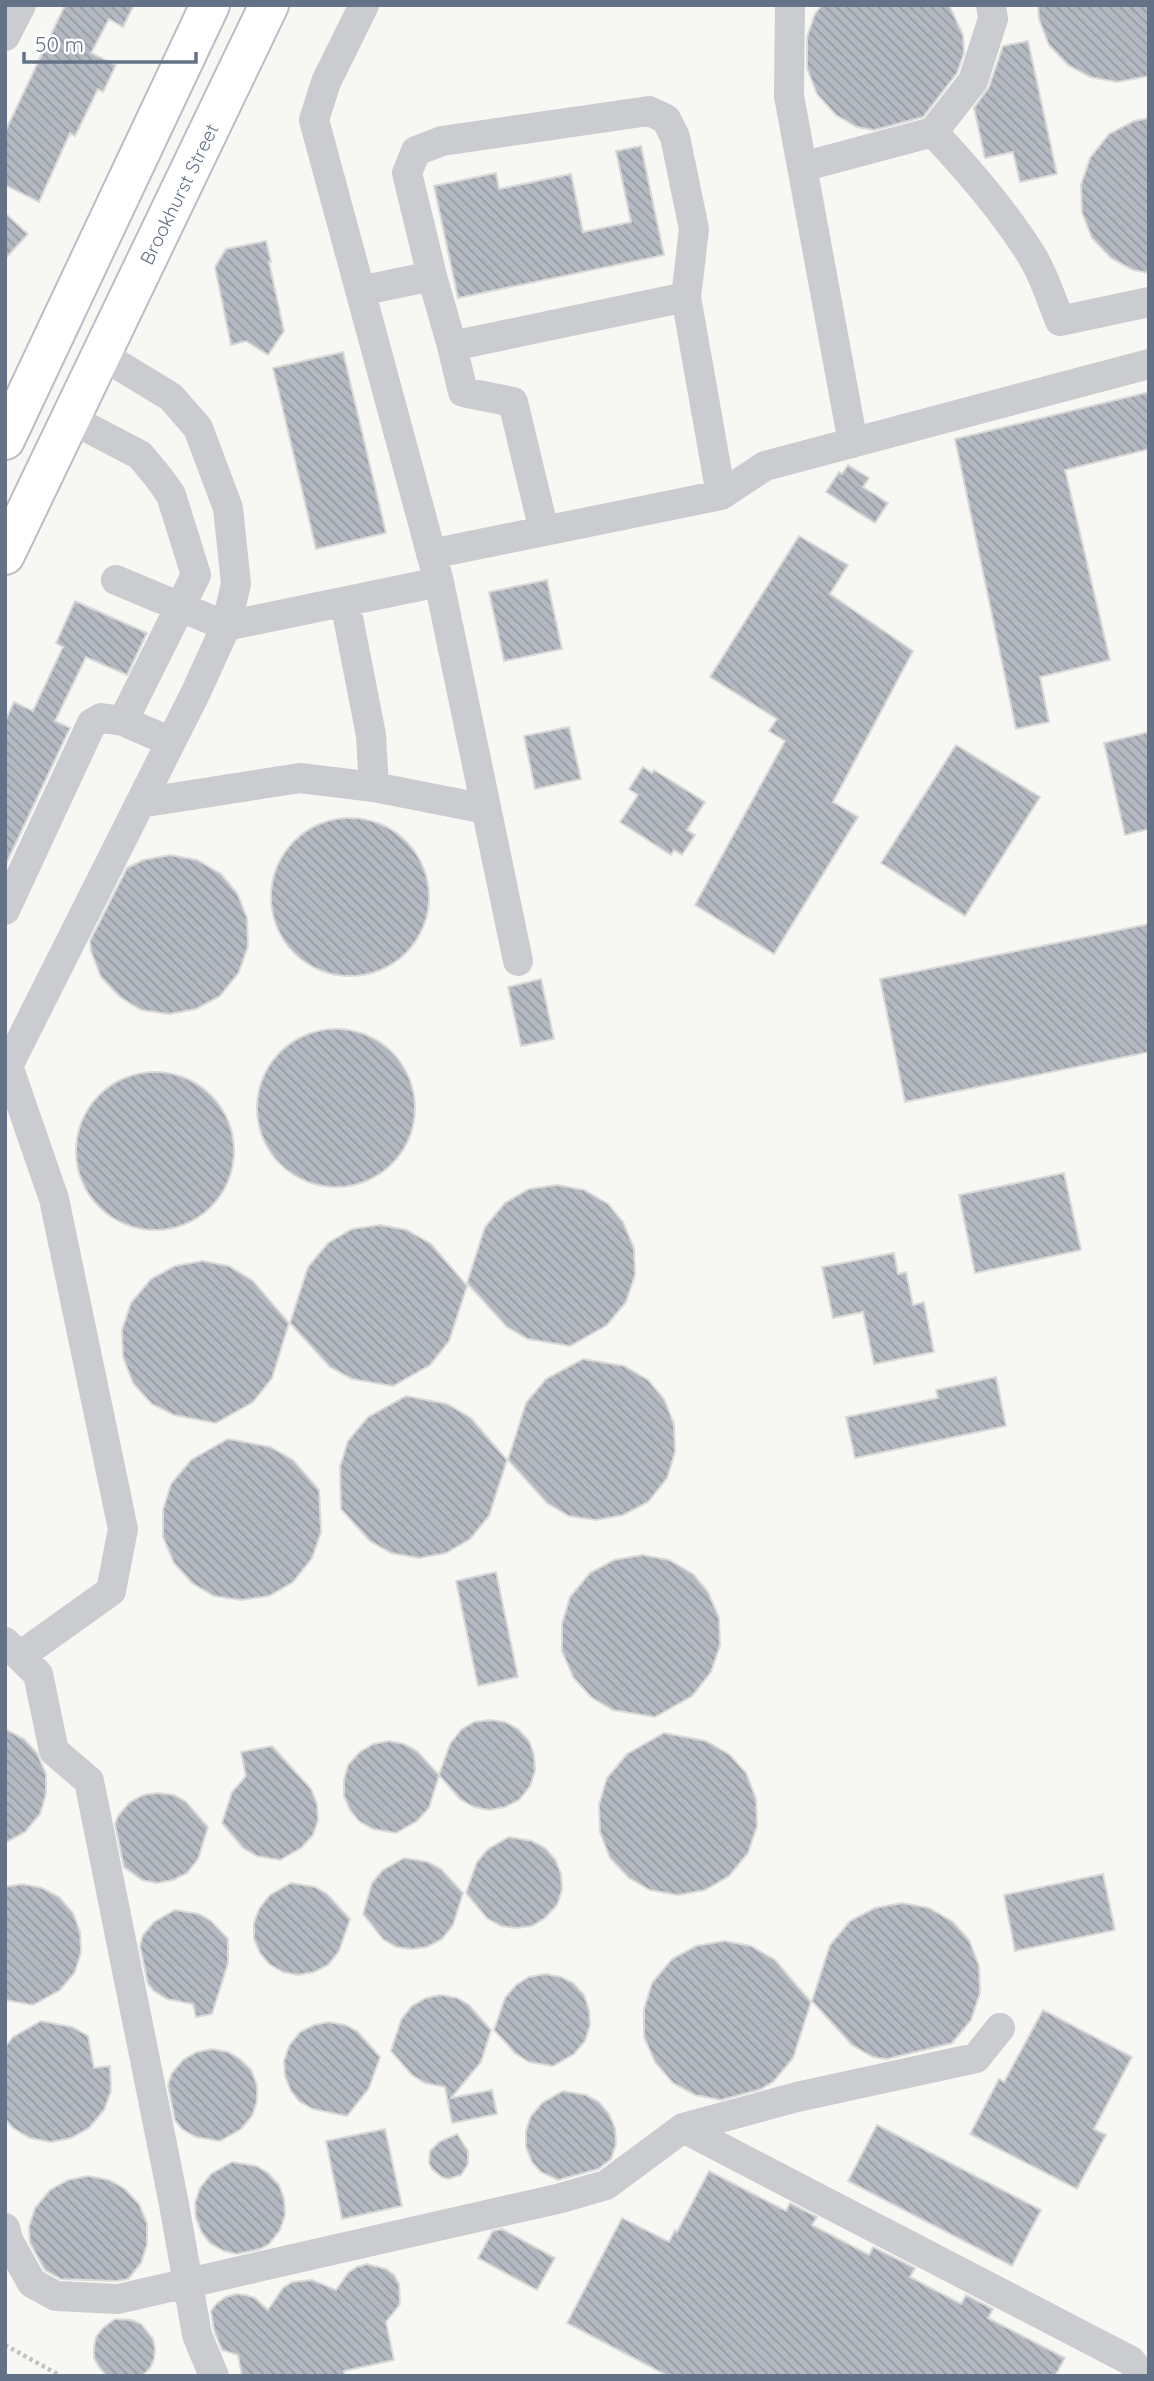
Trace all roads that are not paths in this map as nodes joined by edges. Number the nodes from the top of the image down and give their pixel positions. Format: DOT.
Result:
graph roads {
  1 [pos="21,5"];
  2 [pos="210,5"];
  3 [pos="270,5"];
  4 [pos="364,5"];
  5 [pos="790,5"];
  6 [pos="991,5"];
  7 [pos="5,36"];
  8 [pos="933,132"];
  9 [pos="802,167"];
  10 [pos="432,276"];
  11 [pos="360,290"];
  12 [pos="686,298"];
  13 [pos="1149,302"];
  14 [pos="452,346"];
  15 [pos="43,362"];
  16 [pos="1149,364"];
  17 [pos="95,369"];
  18 [pos="71,419"];
  19 [pos="5,440"];
  20 [pos="853,443"];
  21 [pos="721,495"];
  22 [pos="544,531"];
  23 [pos="5,555"];
  24 [pos="435,568"];
  25 [pos="116,580"];
  26 [pos="345,602"];
  27 [pos="182,606"];
  28 [pos="226,626"];
  29 [pos="123,721"];
  30 [pos="171,742"];
  31 [pos="374,787"];
  32 [pos="140,803"];
  33 [pos="486,810"];
  34 [pos="5,910"];
  35 [pos="518,961"];
  36 [pos="6,1067"];
  37 [pos="13,1649"];
  38 [pos="1000,2028"];
  39 [pos="683,2128"];
  40 [pos="5,2228"];
  41 [pos="187,2283"];
  42 [pos="214,2376"];
  43 [pos="1142,2376"];
  1 -- 7 [label="street"];
  2 -- 15 [label="main road"];
  3 -- 17 [label="main road, Brookhurst Street"];
  4 -- 11 [label="street"];
  5 -- 9 [label="street"];
  6 -- 8 [label="street"];
  8 -- 9 [label="street"];
  8 -- 13 [label="street"];
  9 -- 20 [label="street"];
  10 -- 11 [label="street"];
  10 -- 12 [label="street"];
  10 -- 14 [label="street"];
  11 -- 24 [label="street"];
  12 -- 14 [label="street"];
  12 -- 21 [label="street"];
  14 -- 22 [label="street"];
  15 -- 17 [label="main road"];
  15 -- 19 [label="main road"];
  16 -- 20 [label="street"];
  17 -- 18 [label="main road, Brookhurst Street"];
  17 -- 28 [label="street"];
  18 -- 23 [label="main road, Brookhurst Street"];
  18 -- 27 [label="street"];
  20 -- 21 [label="street"];
  21 -- 22 [label="street"];
  22 -- 24 [label="street"];
  24 -- 26 [label="street"];
  24 -- 33 [label="street"];
  25 -- 27 [label="street"];
  26 -- 28 [label="street"];
  26 -- 31 [label="street"];
  27 -- 28 [label="street"];
  27 -- 29 [label="street"];
  28 -- 30 [label="street"];
  29 -- 30 [label="street"];
  29 -- 34 [label="street"];
  30 -- 32 [label="street"];
  31 -- 32 [label="street"];
  31 -- 33 [label="street"];
  32 -- 36 [label="street"];
  33 -- 35 [label="street"];
  36 -- 37 [label="street"];
  37 -- 41 [label="street"];
  38 -- 39 [label="street"];
  39 -- 41 [label="street"];
  39 -- 43 [label="street"];
  40 -- 41 [label="street"];
  41 -- 42 [label="street"];
}
